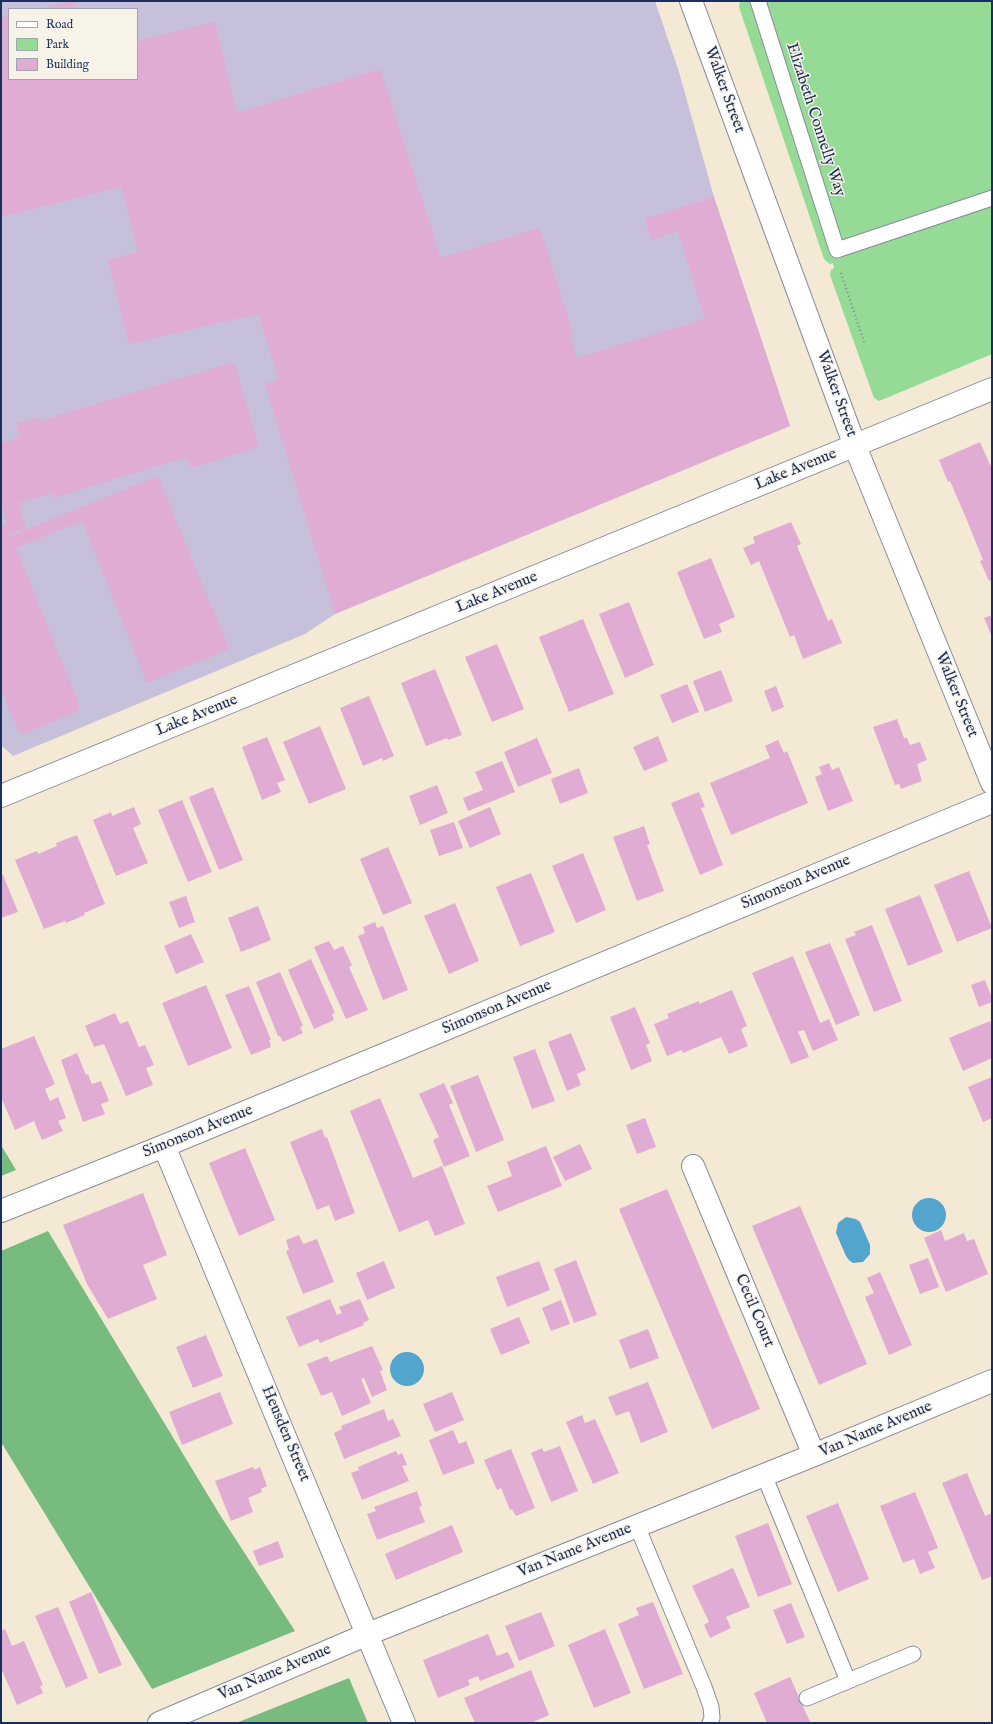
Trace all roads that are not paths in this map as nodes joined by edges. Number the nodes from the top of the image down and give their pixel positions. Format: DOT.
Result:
graph roads {
  1 [pos="691,1"];
  2 [pos="758,1"];
  3 [pos="992,198"];
  4 [pos="992,389"];
  5 [pos="855,446"];
  6 [pos="992,783"];
  7 [pos="1,796"];
  8 [pos="992,802"];
  9 [pos="164,1146"];
  10 [pos="693,1166"];
  11 [pos="1,1211"];
  12 [pos="992,1381"];
  13 [pos="814,1455"];
  14 [pos="764,1475"];
  15 [pos="637,1526"];
  16 [pos="368,1634"];
  17 [pos="913,1654"];
  18 [pos="848,1681"];
  19 [pos="807,1698"];
  20 [pos="159,1723"];
  21 [pos="404,1723"];
  22 [pos="710,1723"];
  1 -- 5 [label="street, Walker Street"];
  2 -- 3 [label="lane, Elizabeth Connelly Way"];
  4 -- 5 [label="street, Lake Avenue"];
  5 -- 6 [label="street, Walker Street"];
  5 -- 7 [label="street, Lake Avenue"];
  8 -- 9 [label="street, Simonson Avenue"];
  9 -- 11 [label="street, Simonson Avenue"];
  9 -- 16 [label="street, Heusden Street"];
  10 -- 13 [label="street, Cecil Court"];
  12 -- 13 [label="street, Van Name Avenue"];
  13 -- 14 [label="street, Van Name Avenue"];
  14 -- 15 [label="street, Van Name Avenue"];
  14 -- 18 [label="lane"];
  15 -- 16 [label="street, Van Name Avenue"];
  15 -- 22 [label="lane"];
  16 -- 20 [label="street, Van Name Avenue"];
  16 -- 21 [label="street, Heusden Street"];
  17 -- 18 [label="lane"];
  18 -- 19 [label="lane"];
}
